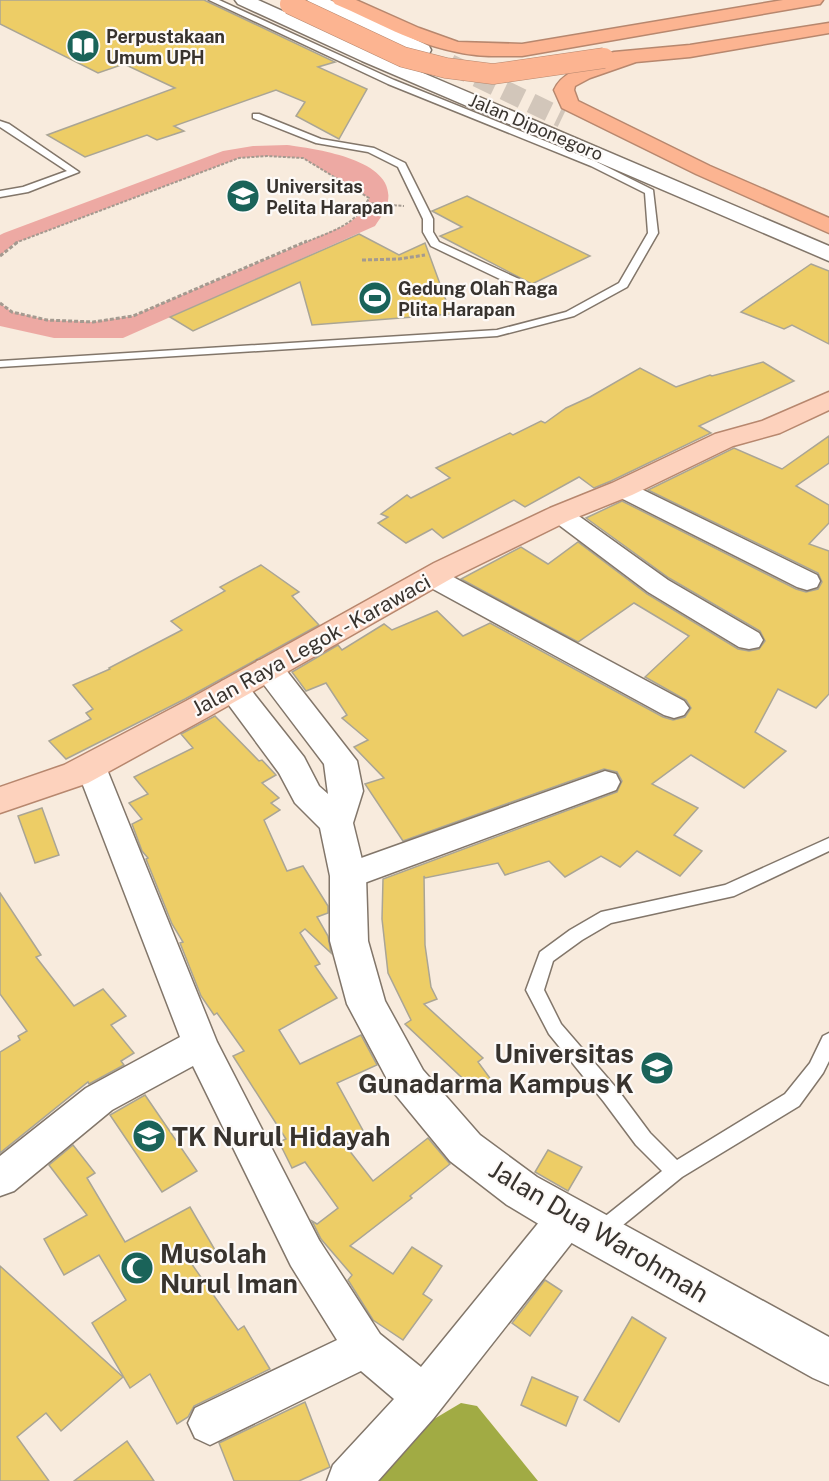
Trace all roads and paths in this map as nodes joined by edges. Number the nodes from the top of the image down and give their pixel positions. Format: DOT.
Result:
graph roads {
  1 [pos="213,0"];
  2 [pos="244,0"];
  3 [pos="316,0"];
  4 [pos="341,0"];
  5 [pos="807,1"];
  6 [pos="285,2"];
  7 [pos="829,2"];
  8 [pos="829,28"];
  9 [pos="829,40"];
  10 [pos="422,50"];
  11 [pos="690,51"];
  12 [pos="634,56"];
  13 [pos="256,116"];
  14 [pos="562,118"];
  15 [pos="0,124"];
  16 [pos="0,194"];
  17 [pos="366,203"];
  18 [pos="423,208"];
  19 [pos="829,225"];
  20 [pos="829,235"];
  21 [pos="446,249"];
  22 [pos="829,254"];
  23 [pos="0,256"];
  24 [pos="362,260"];
  25 [pos="514,279"];
  26 [pos="0,303"];
  27 [pos="0,364"];
  28 [pos="829,381"];
  29 [pos="829,400"];
  30 [pos="723,440"];
  31 [pos="622,489"];
  32 [pos="560,514"];
  33 [pos="432,577"];
  34 [pos="807,581"];
  35 [pos="749,640"];
  36 [pos="268,669"];
  37 [pos="233,689"];
  38 [pos="674,708"];
  39 [pos="91,767"];
  40 [pos="605,782"];
  41 [pos="0,801"];
  42 [pos="336,823"];
  43 [pos="829,844"];
  44 [pos="348,876"];
  45 [pos="829,1041"];
  46 [pos="200,1044"];
  47 [pos="823,1071"];
  48 [pos="675,1171"];
  49 [pos="0,1179"];
  50 [pos="582,1226"];
  51 [pos="365,1348"];
  52 [pos="829,1362"];
  53 [pos="424,1396"];
  54 [pos="210,1424"];
  55 [pos="349,1481"];
  1 -- 27 [label="lane"];
  2 -- 22 [label="street, Jalan Diponegoro"];
  3 -- 10 [label="street"];
  4 -- 5 [label="highway"];
  5 -- 7 [label="highway"];
  6 -- 12 [label="highway, bridge"];
  8 -- 11 [label="highway"];
  9 -- 11 [label="highway"];
  11 -- 12 [label="highway"];
  12 -- 19 [label="highway"];
  13 -- 18 [label="lane"];
  14 -- 20 [label="street, Jalan Diponegoro"];
  15 -- 16 [label="lane"];
  17 -- 18 [label="path"];
  17 -- 23 [label="path"];
  17 -- 26 [label="path"];
  18 -- 21 [label="lane"];
  21 -- 24 [label="path"];
  21 -- 25 [label="lane"];
  28 -- 30 [label="main road"];
  29 -- 30 [label="main road"];
  30 -- 31 [label="main road, Jalan Raya Legok - Karawaci"];
  31 -- 32 [label="main road, Jalan Raya Legok - Karawaci"];
  31 -- 34 [label="street"];
  32 -- 33 [label="main road, Jalan Raya Legok - Karawaci"];
  32 -- 35 [label="street"];
  33 -- 36 [label="main road, Jalan Raya Legok - Karawaci"];
  33 -- 38 [label="street"];
  36 -- 37 [label="main road, Jalan Raya Legok - Karawaci"];
  36 -- 42 [label="street"];
  37 -- 39 [label="main road, Jalan Raya Legok - Karawaci"];
  37 -- 42 [label="street"];
  39 -- 41 [label="main road, Jalan Raya Legok - Karawaci"];
  39 -- 46 [label="street"];
  40 -- 44 [label="street"];
  42 -- 44 [label="street, Jalan Dua Warohmah"];
  43 -- 48 [label="lane"];
  44 -- 50 [label="street, Jalan Dua Warohmah"];
  45 -- 47 [label="lane"];
  46 -- 49 [label="street"];
  46 -- 51 [label="street"];
  47 -- 48 [label="lane"];
  48 -- 50 [label="lane"];
  50 -- 52 [label="street, Jalan Dua Warohmah"];
  50 -- 53 [label="street"];
  51 -- 53 [label="street"];
  51 -- 54 [label="street"];
  53 -- 55 [label="street"];
}
